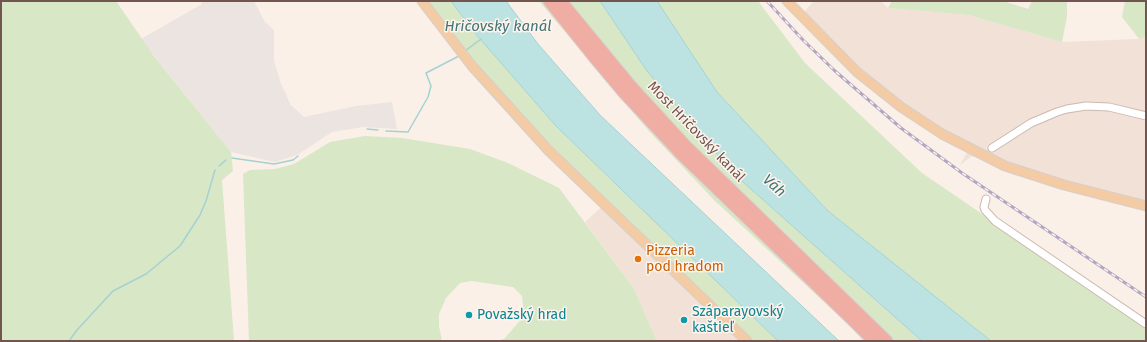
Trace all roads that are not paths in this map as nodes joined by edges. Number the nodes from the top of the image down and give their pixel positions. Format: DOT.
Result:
graph roads {
  1 [pos="422,1"];
  2 [pos="549,1"];
  3 [pos="561,1"];
  4 [pos="787,1"];
  5 [pos="1146,116"];
  6 [pos="992,148"];
  7 [pos="986,198"];
  8 [pos="1146,206"];
  9 [pos="1146,324"];
  10 [pos="743,340"];
  11 [pos="874,341"];
  12 [pos="887,341"];
  1 -- 10 [label="main road"];
  2 -- 11 [label="highway, Most Hričovský kanál"];
  3 -- 12 [label="highway, Most Hričovský kanál"];
  4 -- 8 [label="main road"];
  5 -- 6 [label="street"];
  7 -- 9 [label="street"];
}
